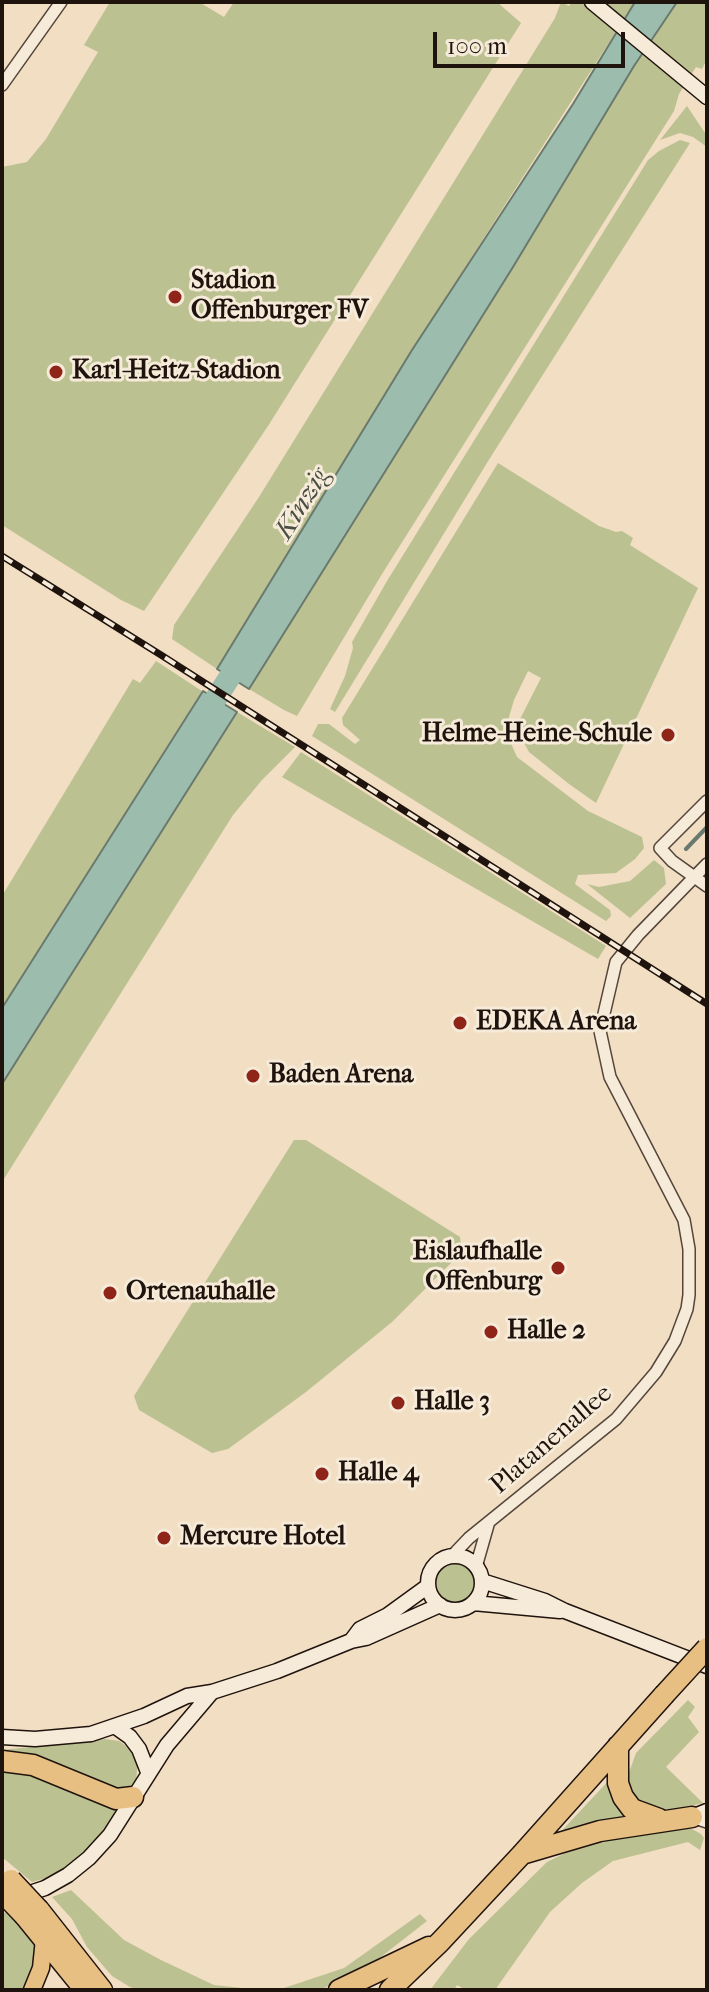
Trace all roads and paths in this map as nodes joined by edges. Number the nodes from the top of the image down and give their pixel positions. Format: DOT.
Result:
graph roads {
  1 [pos="61,2"];
  2 [pos="592,2"];
  3 [pos="2,85"];
  4 [pos="707,97"];
  5 [pos="707,801"];
  6 [pos="707,864"];
  7 [pos="695,876"];
  8 [pos="707,886"];
  9 [pos="488,1524"];
  10 [pos="451,1557"];
  11 [pos="479,1574"];
  12 [pos="428,1586"];
  13 [pos="473,1603"];
  14 [pos="440,1605"];
  15 [pos="565,1611"];
  16 [pos="351,1641"];
  17 [pos="707,1648"];
  18 [pos="707,1666"];
  19 [pos="212,1692"];
  20 [pos="116,1727"];
  21 [pos="2,1737"];
  22 [pos="35,1739"];
  23 [pos="618,1746"];
  24 [pos="2,1747"];
  25 [pos="2,1761"];
  26 [pos="148,1772"];
  27 [pos="133,1797"];
  28 [pos="702,1817"];
  29 [pos="663,1820"];
  30 [pos="522,1854"];
  31 [pos="5,1881"];
  32 [pos="2,1900"];
  33 [pos="31,1912"];
  34 [pos="44,1939"];
  35 [pos="440,1942"];
  36 [pos="95,1987"];
  37 [pos="32,1990"];
  38 [pos="116,1990"];
  39 [pos="339,1990"];
  40 [pos="390,1990"];
  41 [pos="410,1990"];
  1 -- 3 [label="street"];
  2 -- 4 [label="main road"];
  5 -- 7 [label="street"];
  6 -- 7 [label="street, Platanenallee"];
  7 -- 8 [label="street"];
  7 -- 9 [label="street, Platanenallee"];
  9 -- 10 [label="street, Platanenallee"];
  9 -- 11 [label="street, Platanenallee"];
  10 -- 11 [label="main road"];
  10 -- 12 [label="main road"];
  11 -- 13 [label="main road"];
  11 -- 15 [label="main road"];
  12 -- 14 [label="main road"];
  12 -- 16 [label="main road"];
  13 -- 14 [label="main road"];
  13 -- 15 [label="main road"];
  14 -- 16 [label="main road"];
  15 -- 18 [label="main road"];
  16 -- 19 [label="main road"];
  17 -- 23 [label="highway, bridge"];
  19 -- 20 [label="main road"];
  19 -- 26 [label="main road"];
  20 -- 22 [label="main road"];
  20 -- 26 [label="main road"];
  21 -- 22 [label="main road"];
  22 -- 24 [label="main road"];
  23 -- 29 [label="highway"];
  23 -- 30 [label="highway"];
  25 -- 27 [label="highway"];
  26 -- 27 [label="main road"];
  27 -- 32 [label="main road"];
  28 -- 29 [label="highway"];
  29 -- 30 [label="highway"];
  30 -- 35 [label="highway"];
  31 -- 33 [label="highway, bridge"];
  33 -- 34 [label="highway"];
  33 -- 36 [label="highway"];
  34 -- 36 [label="highway"];
  34 -- 37 [label="main road"];
  35 -- 39 [label="highway"];
  35 -- 40 [label="highway"];
  35 -- 41 [label="highway"];
  36 -- 38 [label="highway"];
}
